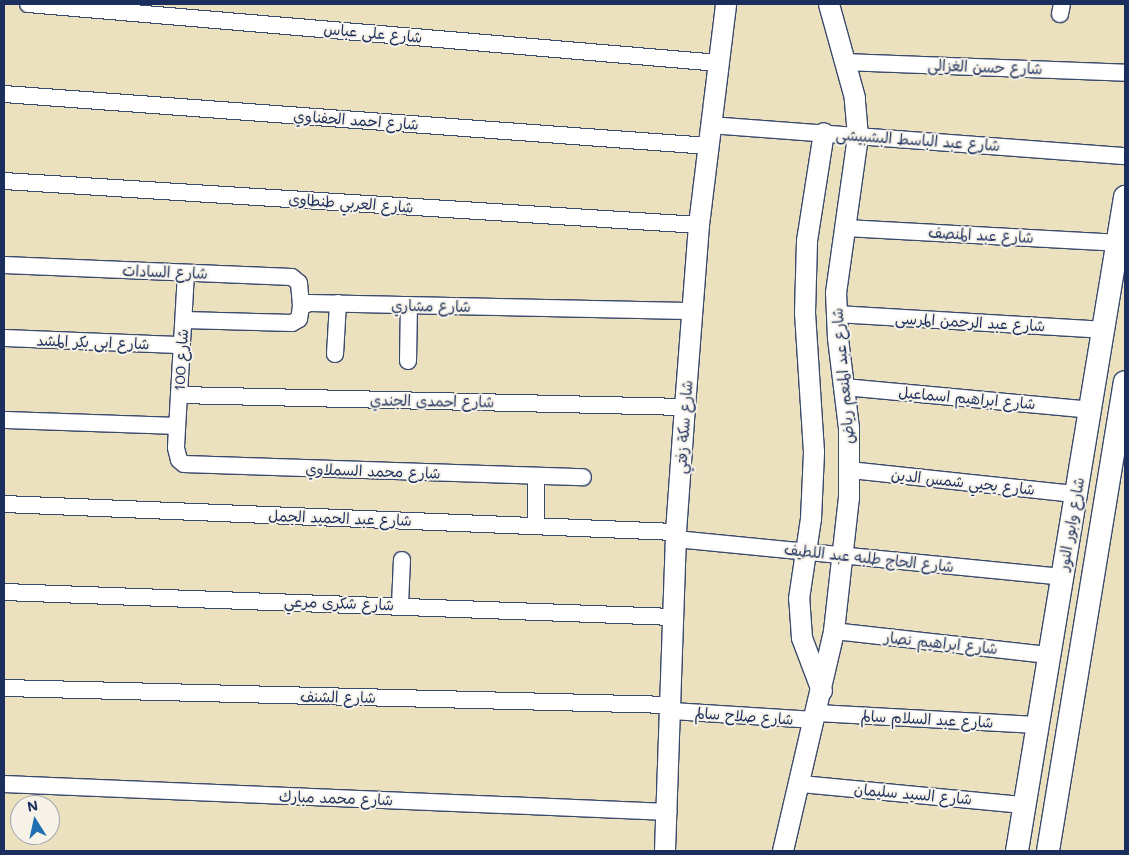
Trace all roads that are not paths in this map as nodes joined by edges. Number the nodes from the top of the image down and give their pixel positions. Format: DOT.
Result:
graph roads {
  1 [pos="28,4"];
  2 [pos="726,4"];
  3 [pos="829,4"];
  4 [pos="845,62"];
  5 [pos="718,63"];
  6 [pos="1125,73"];
  7 [pos="4,94"];
  8 [pos="711,124"];
  9 [pos="824,133"];
  10 [pos="858,136"];
  11 [pos="708,146"];
  12 [pos="1125,156"];
  13 [pos="4,181"];
  14 [pos="1125,197"];
  15 [pos="699,225"];
  16 [pos="844,228"];
  17 [pos="1118,243"];
  18 [pos="4,265"];
  19 [pos="186,273"];
  20 [pos="338,303"];
  21 [pos="409,305"];
  22 [pos="301,307"];
  23 [pos="692,311"];
  24 [pos="836,314"];
  25 [pos="184,320"];
  26 [pos="1103,330"];
  27 [pos="4,338"];
  28 [pos="182,345"];
  29 [pos="335,354"];
  30 [pos="408,361"];
  31 [pos="1097,368"];
  32 [pos="1125,373"];
  33 [pos="1125,382"];
  34 [pos="844,387"];
  35 [pos="179,395"];
  36 [pos="685,407"];
  37 [pos="1090,410"];
  38 [pos="4,420"];
  39 [pos="177,426"];
  40 [pos="176,448"];
  41 [pos="850,470"];
  42 [pos="536,476"];
  43 [pos="583,477"];
  44 [pos="1076,494"];
  45 [pos="4,504"];
  46 [pos="536,526"];
  47 [pos="676,535"];
  48 [pos="807,552"];
  49 [pos="845,556"];
  50 [pos="402,560"];
  51 [pos="1062,577"];
  52 [pos="4,592"];
  53 [pos="400,605"];
  54 [pos="674,617"];
  55 [pos="834,631"];
  56 [pos="1049,655"];
  57 [pos="4,688"];
  58 [pos="822,692"];
  59 [pos="672,708"];
  60 [pos="816,716"];
  61 [pos="1037,725"];
  62 [pos="4,784"];
  63 [pos="801,784"];
  64 [pos="1025,805"];
  65 [pos="668,812"];
  66 [pos="665,851"];
  67 [pos="783,851"];
  68 [pos="1018,851"];
  69 [pos="1048,851"];
  1 -- 5 [label="street, شارع على عباس"];
  2 -- 5 [label="street, شارع سكة زفتي"];
  3 -- 4 [label="street, شارع عبد المنعم رياض"];
  4 -- 6 [label="street, شارع حسن الغزالى"];
  4 -- 10 [label="street, شارع عبد المنعم رياض"];
  5 -- 8 [label="street, شارع سكة زفتي"];
  7 -- 11 [label="street, شارع احمد الحفناوي"];
  8 -- 9 [label="street, شارع عبد الباسط البشبيشى"];
  8 -- 11 [label="street, شارع سكة زفتي"];
  9 -- 10 [label="street, شارع عبد الباسط البشبيشى"];
  9 -- 48 [label="street"];
  10 -- 12 [label="street, شارع عبد الباسط البشبيشى"];
  10 -- 16 [label="street, شارع عبد المنعم رياض"];
  11 -- 15 [label="street, شارع سكة زفتي"];
  13 -- 15 [label="street, شارع العربي طنطاوى"];
  14 -- 17 [label="main road, شارع وابور النور"];
  15 -- 23 [label="street, شارع سكة زفتي"];
  16 -- 17 [label="street, شارع عبد المنصف"];
  16 -- 24 [label="street, شارع عبد المنعم رياض"];
  17 -- 26 [label="main road, شارع وابور النور"];
  18 -- 19 [label="street, شارع السادات"];
  19 -- 22 [label="street, شارع السادات"];
  19 -- 25 [label="street, شارع 100"];
  20 -- 21 [label="street, شارع مشاري"];
  20 -- 22 [label="street, شارع مشاري"];
  20 -- 29 [label="street"];
  21 -- 23 [label="street, شارع مشاري"];
  21 -- 30 [label="street"];
  22 -- 25 [label="street"];
  23 -- 36 [label="street, شارع سكة زفتي"];
  24 -- 26 [label="street, شارع عبد الرحمن المرسى"];
  24 -- 34 [label="street, شارع عبد المنعم رياض"];
  25 -- 28 [label="street, شارع 100"];
  26 -- 31 [label="main road, شارع وابور النور"];
  27 -- 28 [label="street, شارع ابى بكر المشد"];
  28 -- 35 [label="street, شارع 100"];
  31 -- 32 [label="main road"];
  31 -- 37 [label="main road, شارع وابور النور"];
  33 -- 69 [label="main road, شارع وابور النور"];
  34 -- 37 [label="street, شارع ابراهيم اسماعيل"];
  34 -- 41 [label="street, شارع عبد المنعم رياض"];
  35 -- 36 [label="street, شارع احمدى الجندي"];
  35 -- 39 [label="street, شارع 100"];
  36 -- 47 [label="street, شارع سكة زفتي"];
  37 -- 44 [label="main road, شارع وابور النور"];
  38 -- 39 [label="street"];
  39 -- 40 [label="street, شارع 100"];
  40 -- 42 [label="street, شارع محمد السملاوي"];
  41 -- 44 [label="street, شارع يحيي شمس الدين"];
  41 -- 49 [label="street, شارع عبد المنعم رياض"];
  42 -- 43 [label="street, شارع محمد السملاوي"];
  42 -- 46 [label="street"];
  44 -- 51 [label="main road, شارع وابور النور"];
  45 -- 46 [label="street, شارع عبد الحميد الجمل"];
  46 -- 47 [label="street, شارع عبد الحميد الجمل"];
  47 -- 48 [label="street, شارع الحاج طلبه عبد اللطيف"];
  47 -- 54 [label="street, شارع سكة زفتي"];
  48 -- 49 [label="street, شارع الحاج طلبه عبد اللطيف"];
  48 -- 58 [label="street"];
  49 -- 51 [label="street, شارع الحاج طلبه عبد اللطيف"];
  49 -- 55 [label="street, شارع عبد المنعم رياض"];
  50 -- 53 [label="street"];
  51 -- 56 [label="main road, شارع وابور النور"];
  52 -- 53 [label="street, شارع شكرى مرعي"];
  53 -- 54 [label="street, شارع شكرى مرعي"];
  54 -- 59 [label="street, شارع سكة زفتي"];
  55 -- 56 [label="street, شارع ابراهيم نصار"];
  55 -- 58 [label="street, شارع عبد المنعم رياض"];
  56 -- 61 [label="main road, شارع وابور النور"];
  57 -- 59 [label="street, شارع الشنف"];
  58 -- 60 [label="street, شارع عبد المنعم رياض"];
  59 -- 60 [label="street, شارع صلاح سالم"];
  59 -- 65 [label="street, شارع سكة زفتي"];
  60 -- 61 [label="street, شارع عبد السلام سالم"];
  60 -- 63 [label="street, شارع عبد المنعم رياض"];
  61 -- 64 [label="main road, شارع وابور النور"];
  62 -- 65 [label="street, شارع محمد مبارك"];
  63 -- 64 [label="street, شارع السيد سليمان"];
  63 -- 67 [label="street, شارع عبد المنعم رياض"];
  64 -- 68 [label="main road, شارع وابور النور"];
  65 -- 66 [label="street, شارع سكة زفتي"];
}
